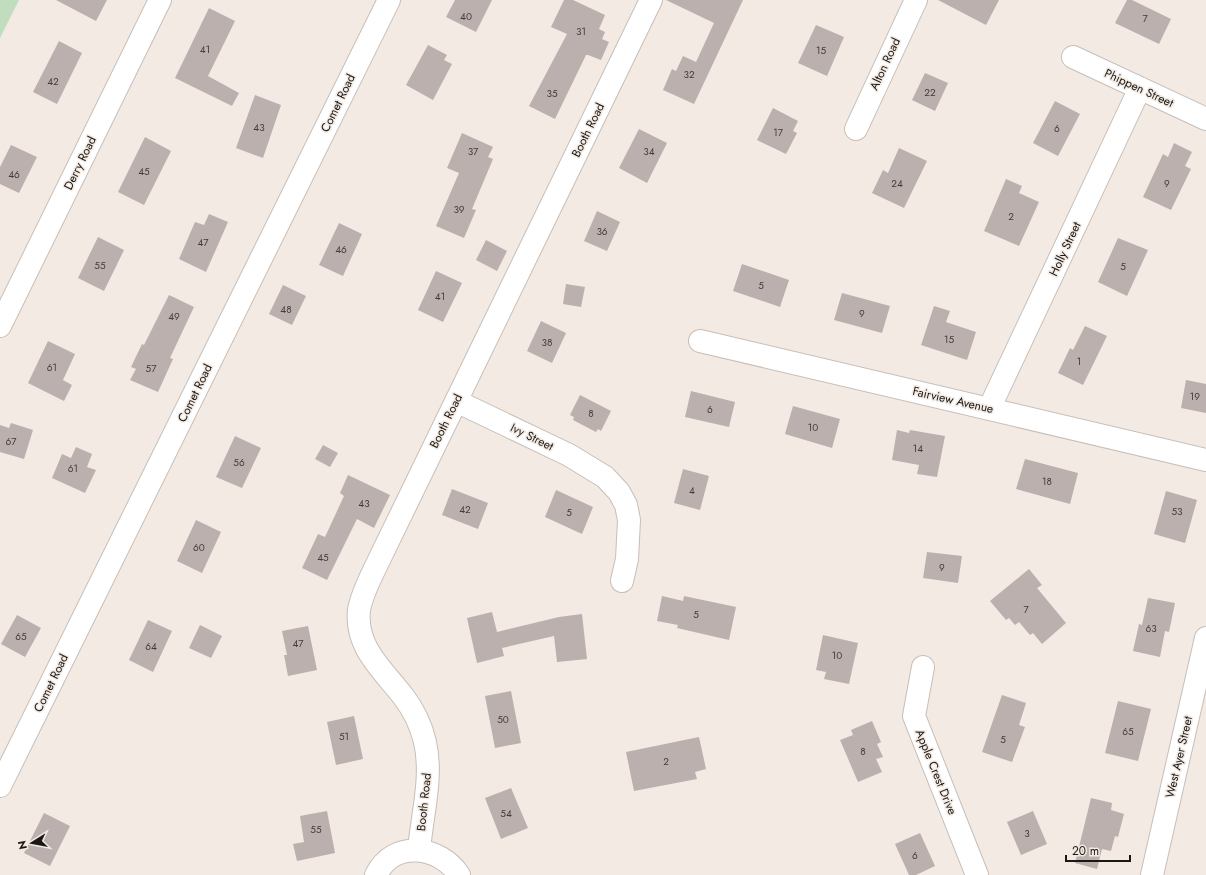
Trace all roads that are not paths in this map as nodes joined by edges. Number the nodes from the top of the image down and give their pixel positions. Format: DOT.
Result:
graph roads {
  1 [pos="160,0"];
  2 [pos="389,0"];
  3 [pos="651,0"];
  4 [pos="916,0"];
  5 [pos="1073,57"];
  6 [pos="1140,88"];
  7 [pos="1206,119"];
  8 [pos="856,129"];
  9 [pos="0,326"];
  10 [pos="700,342"];
  11 [pos="456,401"];
  12 [pos="989,409"];
  13 [pos="1206,460"];
  14 [pos="622,581"];
  15 [pos="1206,638"];
  16 [pos="923,667"];
  17 [pos="0,786"];
  18 [pos="419,850"];
  19 [pos="376,875"];
  20 [pos="459,875"];
  21 [pos="976,875"];
  22 [pos="1152,875"];
  1 -- 9 [label="street, Derry Road"];
  2 -- 17 [label="street, Comet Road"];
  3 -- 11 [label="street, Booth Road"];
  4 -- 8 [label="street, Alton Road"];
  5 -- 6 [label="street, Phippen Street"];
  6 -- 7 [label="street, Phippen Street"];
  6 -- 12 [label="street, Holly Street"];
  10 -- 12 [label="street, Fairview Avenue"];
  11 -- 14 [label="street, Ivy Street"];
  11 -- 18 [label="street, Booth Road"];
  12 -- 13 [label="street, Fairview Avenue"];
  15 -- 22 [label="street, West Ayer Street"];
  16 -- 21 [label="street, Apple Crest Drive"];
  18 -- 19 [label="street"];
  18 -- 20 [label="street"];
}
